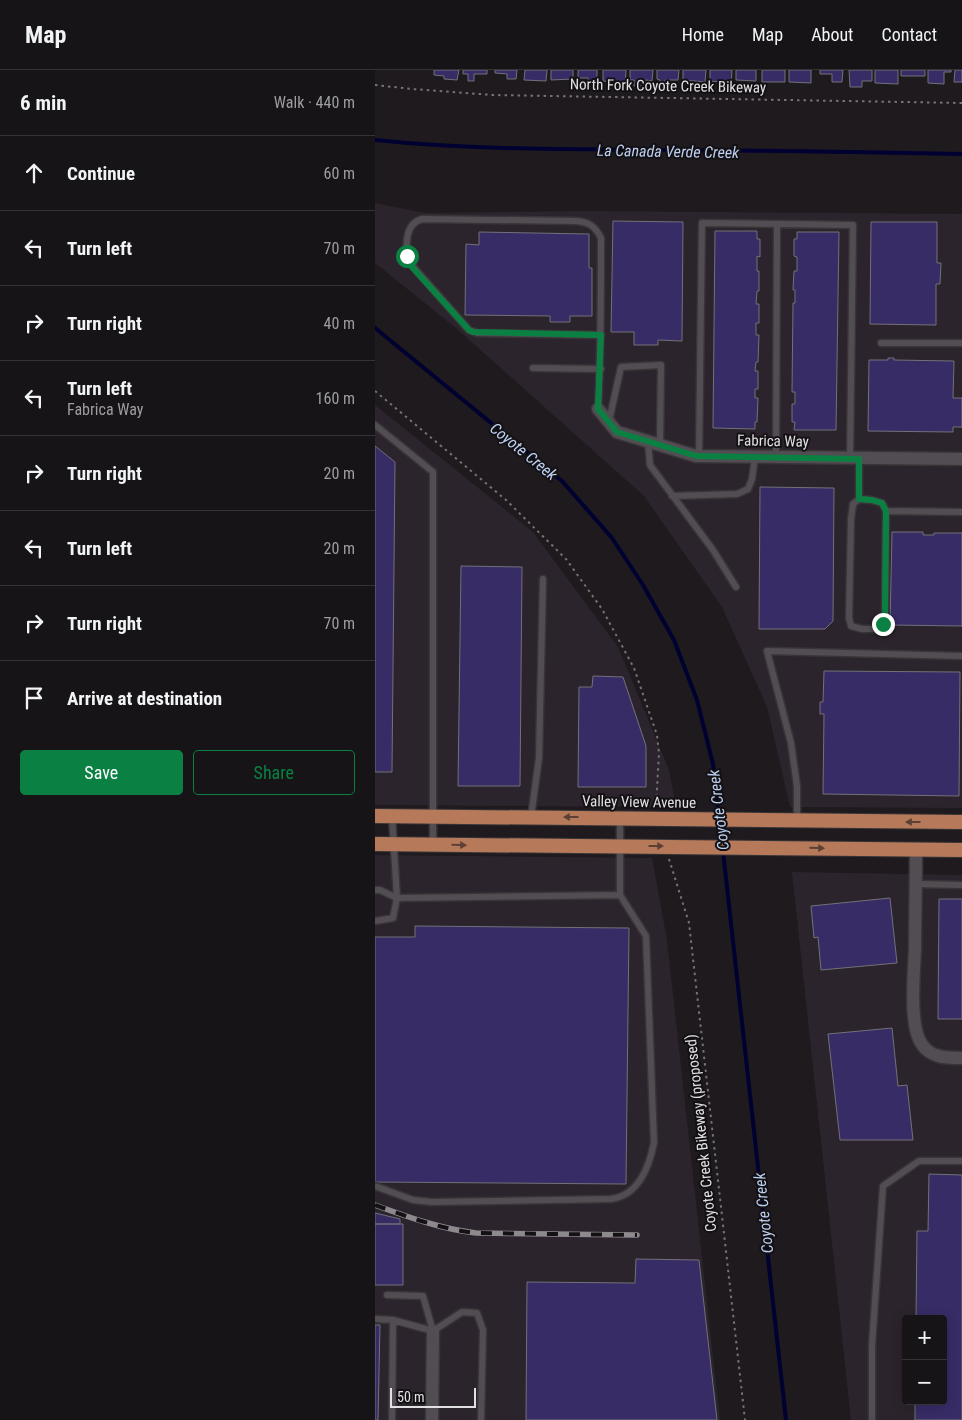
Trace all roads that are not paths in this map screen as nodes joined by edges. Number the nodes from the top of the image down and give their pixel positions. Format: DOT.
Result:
graph roads {
  1 [pos="777,224"];
  2 [pos="601,335"];
  3 [pos="881,343"];
  4 [pos="962,343"];
  5 [pos="533,368"];
  6 [pos="601,369"];
  7 [pos="598,409"];
  8 [pos="609,422"];
  9 [pos="375,424"];
  10 [pos="654,444"];
  11 [pos="699,456"];
  12 [pos="755,457"];
  13 [pos="776,458"];
  14 [pos="855,459"];
  15 [pos="962,459"];
  16 [pos="672,496"];
  17 [pos="859,499"];
  18 [pos="886,511"];
  19 [pos="962,512"];
  20 [pos="543,579"];
  21 [pos="736,587"];
  22 [pos="962,656"];
  23 [pos="375,816"];
  24 [pos="392,816"];
  25 [pos="433,816"];
  26 [pos="531,817"];
  27 [pos="620,818"];
  28 [pos="797,821"];
  29 [pos="962,822"];
  30 [pos="375,844"];
  31 [pos="393,844"];
  32 [pos="433,844"];
  33 [pos="621,846"];
  34 [pos="916,849"];
  35 [pos="962,850"];
  36 [pos="916,884"];
  37 [pos="962,885"];
  38 [pos="375,890"];
  39 [pos="620,895"];
  40 [pos="397,898"];
  41 [pos="375,921"];
  42 [pos="962,1058"];
  43 [pos="962,1161"];
  44 [pos="375,1186"];
  45 [pos="387,1295"];
  46 [pos="375,1319"];
  47 [pos="393,1320"];
  48 [pos="433,1330"];
  49 [pos="432,1398"];
  50 [pos="392,1402"];
  51 [pos="393,1420"];
  52 [pos="431,1420"];
  53 [pos="481,1420"];
  54 [pos="872,1420"];
  1 -- 11 [label="lane"];
  1 -- 13 [label="lane"];
  1 -- 14 [label="lane"];
  2 -- 2 [label="lane"];
  2 -- 6 [label="lane"];
  3 -- 4 [label="lane"];
  5 -- 6 [label="lane"];
  6 -- 7 [label="lane"];
  7 -- 8 [label="street, Fabrica Way"];
  8 -- 10 [label="street, Fabrica Way"];
  8 -- 10 [label="lane"];
  9 -- 25 [label="lane"];
  10 -- 11 [label="street, Fabrica Way"];
  10 -- 16 [label="lane"];
  11 -- 12 [label="street, Fabrica Way"];
  12 -- 13 [label="street, Fabrica Way"];
  12 -- 16 [label="lane"];
  13 -- 14 [label="street, Fabrica Way"];
  14 -- 15 [label="street, Fabrica Way"];
  14 -- 17 [label="lane"];
  16 -- 21 [label="lane"];
  17 -- 18 [label="lane"];
  17 -- 18 [label="lane"];
  18 -- 19 [label="lane"];
  20 -- 26 [label="lane"];
  22 -- 28 [label="lane"];
  23 -- 24 [label="main road, Valley View Avenue"];
  24 -- 25 [label="main road, Valley View Avenue"];
  24 -- 31 [label="lane"];
  25 -- 26 [label="main road, Valley View Avenue"];
  25 -- 32 [label="lane"];
  27 -- 26 [label="main road, Valley View Avenue, one-way"];
  27 -- 28 [label="main road, Valley View Avenue"];
  27 -- 33 [label="lane"];
  29 -- 28 [label="main road, Valley View Avenue, one-way"];
  30 -- 31 [label="main road"];
  31 -- 32 [label="main road"];
  31 -- 40 [label="lane"];
  32 -- 33 [label="main road, one-way"];
  33 -- 34 [label="main road, one-way"];
  33 -- 39 [label="lane"];
  34 -- 35 [label="main road"];
  34 -- 36 [label="street"];
  36 -- 37 [label="lane"];
  36 -- 42 [label="street"];
  38 -- 40 [label="lane"];
  39 -- 40 [label="lane"];
  39 -- 44 [label="lane"];
  40 -- 41 [label="lane"];
  43 -- 54 [label="lane"];
  45 -- 48 [label="lane"];
  46 -- 47 [label="lane"];
  47 -- 48 [label="lane"];
  47 -- 50 [label="lane"];
  48 -- 49 [label="street"];
  48 -- 53 [label="lane"];
  49 -- 50 [label="lane"];
  49 -- 52 [label="street"];
  50 -- 51 [label="lane"];
}
